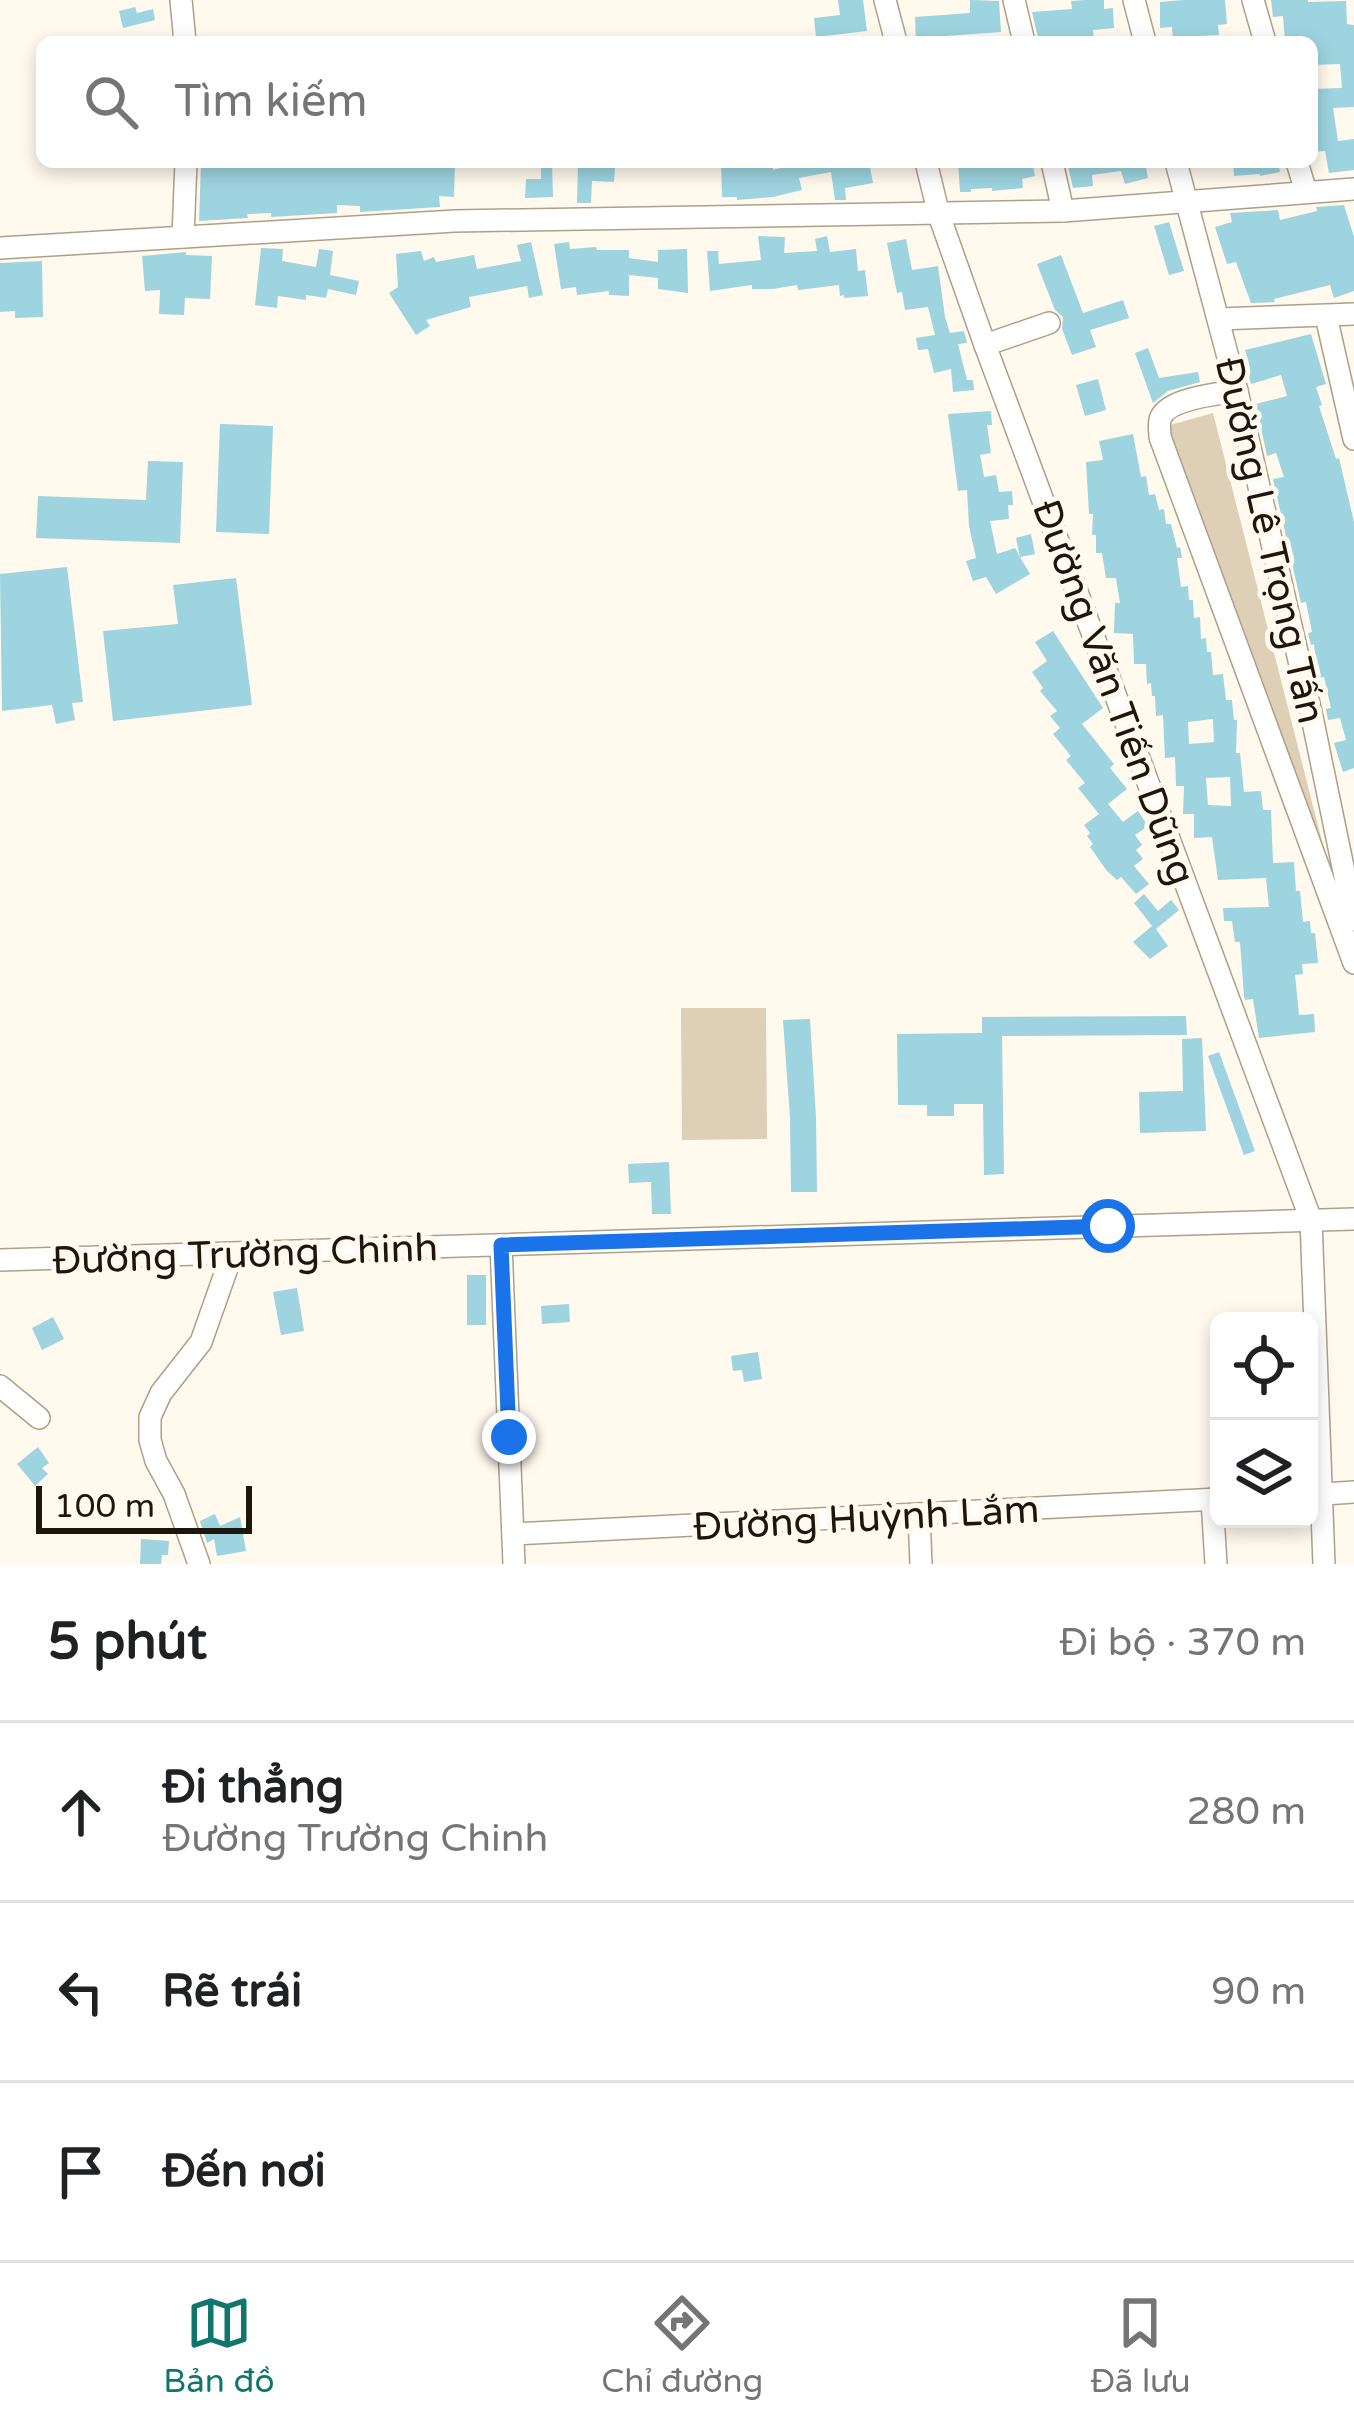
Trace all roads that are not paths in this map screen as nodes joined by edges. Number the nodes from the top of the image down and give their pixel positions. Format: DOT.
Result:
graph roads {
  1 [pos="181,0"];
  2 [pos="885,0"];
  3 [pos="1014,0"];
  4 [pos="1134,0"];
  5 [pos="1253,0"];
  6 [pos="184,36"];
  7 [pos="894,36"];
  8 [pos="1023,36"];
  9 [pos="1143,36"];
  10 [pos="1262,36"];
  11 [pos="186,168"];
  12 [pos="927,168"];
  13 [pos="1053,168"];
  14 [pos="1178,168"];
  15 [pos="1299,168"];
  16 [pos="1354,189"];
  17 [pos="1306,192"];
  18 [pos="1186,201"];
  19 [pos="1063,212"];
  20 [pos="939,215"];
  21 [pos="183,237"];
  22 [pos="0,248"];
  23 [pos="1354,314"];
  24 [pos="1326,316"];
  25 [pos="1219,319"];
  26 [pos="1049,323"];
  27 [pos="986,345"];
  28 [pos="1237,391"];
  29 [pos="1354,439"];
  30 [pos="1354,920"];
  31 [pos="1354,963"];
  32 [pos="1354,1219"];
  33 [pos="1311,1220"];
  34 [pos="501,1245"];
  35 [pos="232,1253"];
  36 [pos="0,1260"];
  37 [pos="0,1386"];
  38 [pos="38,1418"];
  39 [pos="1314,1420"];
  40 [pos="1354,1492"];
  41 [pos="1318,1494"];
  42 [pos="1210,1499"];
  43 [pos="919,1514"];
  44 [pos="1318,1517"];
  45 [pos="1216,1528"];
  46 [pos="513,1534"];
  47 [pos="199,1564"];
  48 [pos="514,1564"];
  49 [pos="921,1564"];
  50 [pos="1216,1564"];
  51 [pos="1324,1564"];
  1 -- 6 [label="street"];
  2 -- 7 [label="street"];
  3 -- 8 [label="street"];
  4 -- 9 [label="street"];
  5 -- 10 [label="street"];
  11 -- 21 [label="street"];
  12 -- 20 [label="street, Đường Văn Tiến Dũng"];
  13 -- 19 [label="street"];
  14 -- 18 [label="street, Đường Lê Trọng Tấn"];
  15 -- 17 [label="street"];
  16 -- 17 [label="street"];
  17 -- 18 [label="street"];
  18 -- 19 [label="street"];
  18 -- 25 [label="street, Đường Lê Trọng Tấn"];
  19 -- 20 [label="street"];
  20 -- 21 [label="street"];
  20 -- 27 [label="street, Đường Văn Tiến Dũng"];
  21 -- 22 [label="street"];
  23 -- 24 [label="street"];
  24 -- 25 [label="street"];
  24 -- 29 [label="street"];
  25 -- 28 [label="street, Đường Lê Trọng Tấn"];
  26 -- 27 [label="street"];
  27 -- 33 [label="street, Đường Văn Tiến Dũng"];
  28 -- 30 [label="street, Đường Lê Trọng Tấn"];
  28 -- 31 [label="street"];
  32 -- 33 [label="street, Đường Trường Chinh"];
  33 -- 34 [label="street, Đường Trường Chinh"];
  33 -- 39 [label="street, Đường Văn Tiến Dũng"];
  34 -- 35 [label="street, Đường Trường Chinh"];
  34 -- 46 [label="street"];
  35 -- 36 [label="street, Đường Trường Chinh"];
  35 -- 47 [label="street"];
  37 -- 38 [label="street"];
  40 -- 41 [label="street"];
  42 -- 43 [label="street, Đường Huỳnh Lắm"];
  43 -- 46 [label="street, Đường Huỳnh Lắm"];
  43 -- 49 [label="street"];
  44 -- 51 [label="street, Đường Văn Tiến Dũng"];
  45 -- 50 [label="street"];
  46 -- 48 [label="street"];
}
